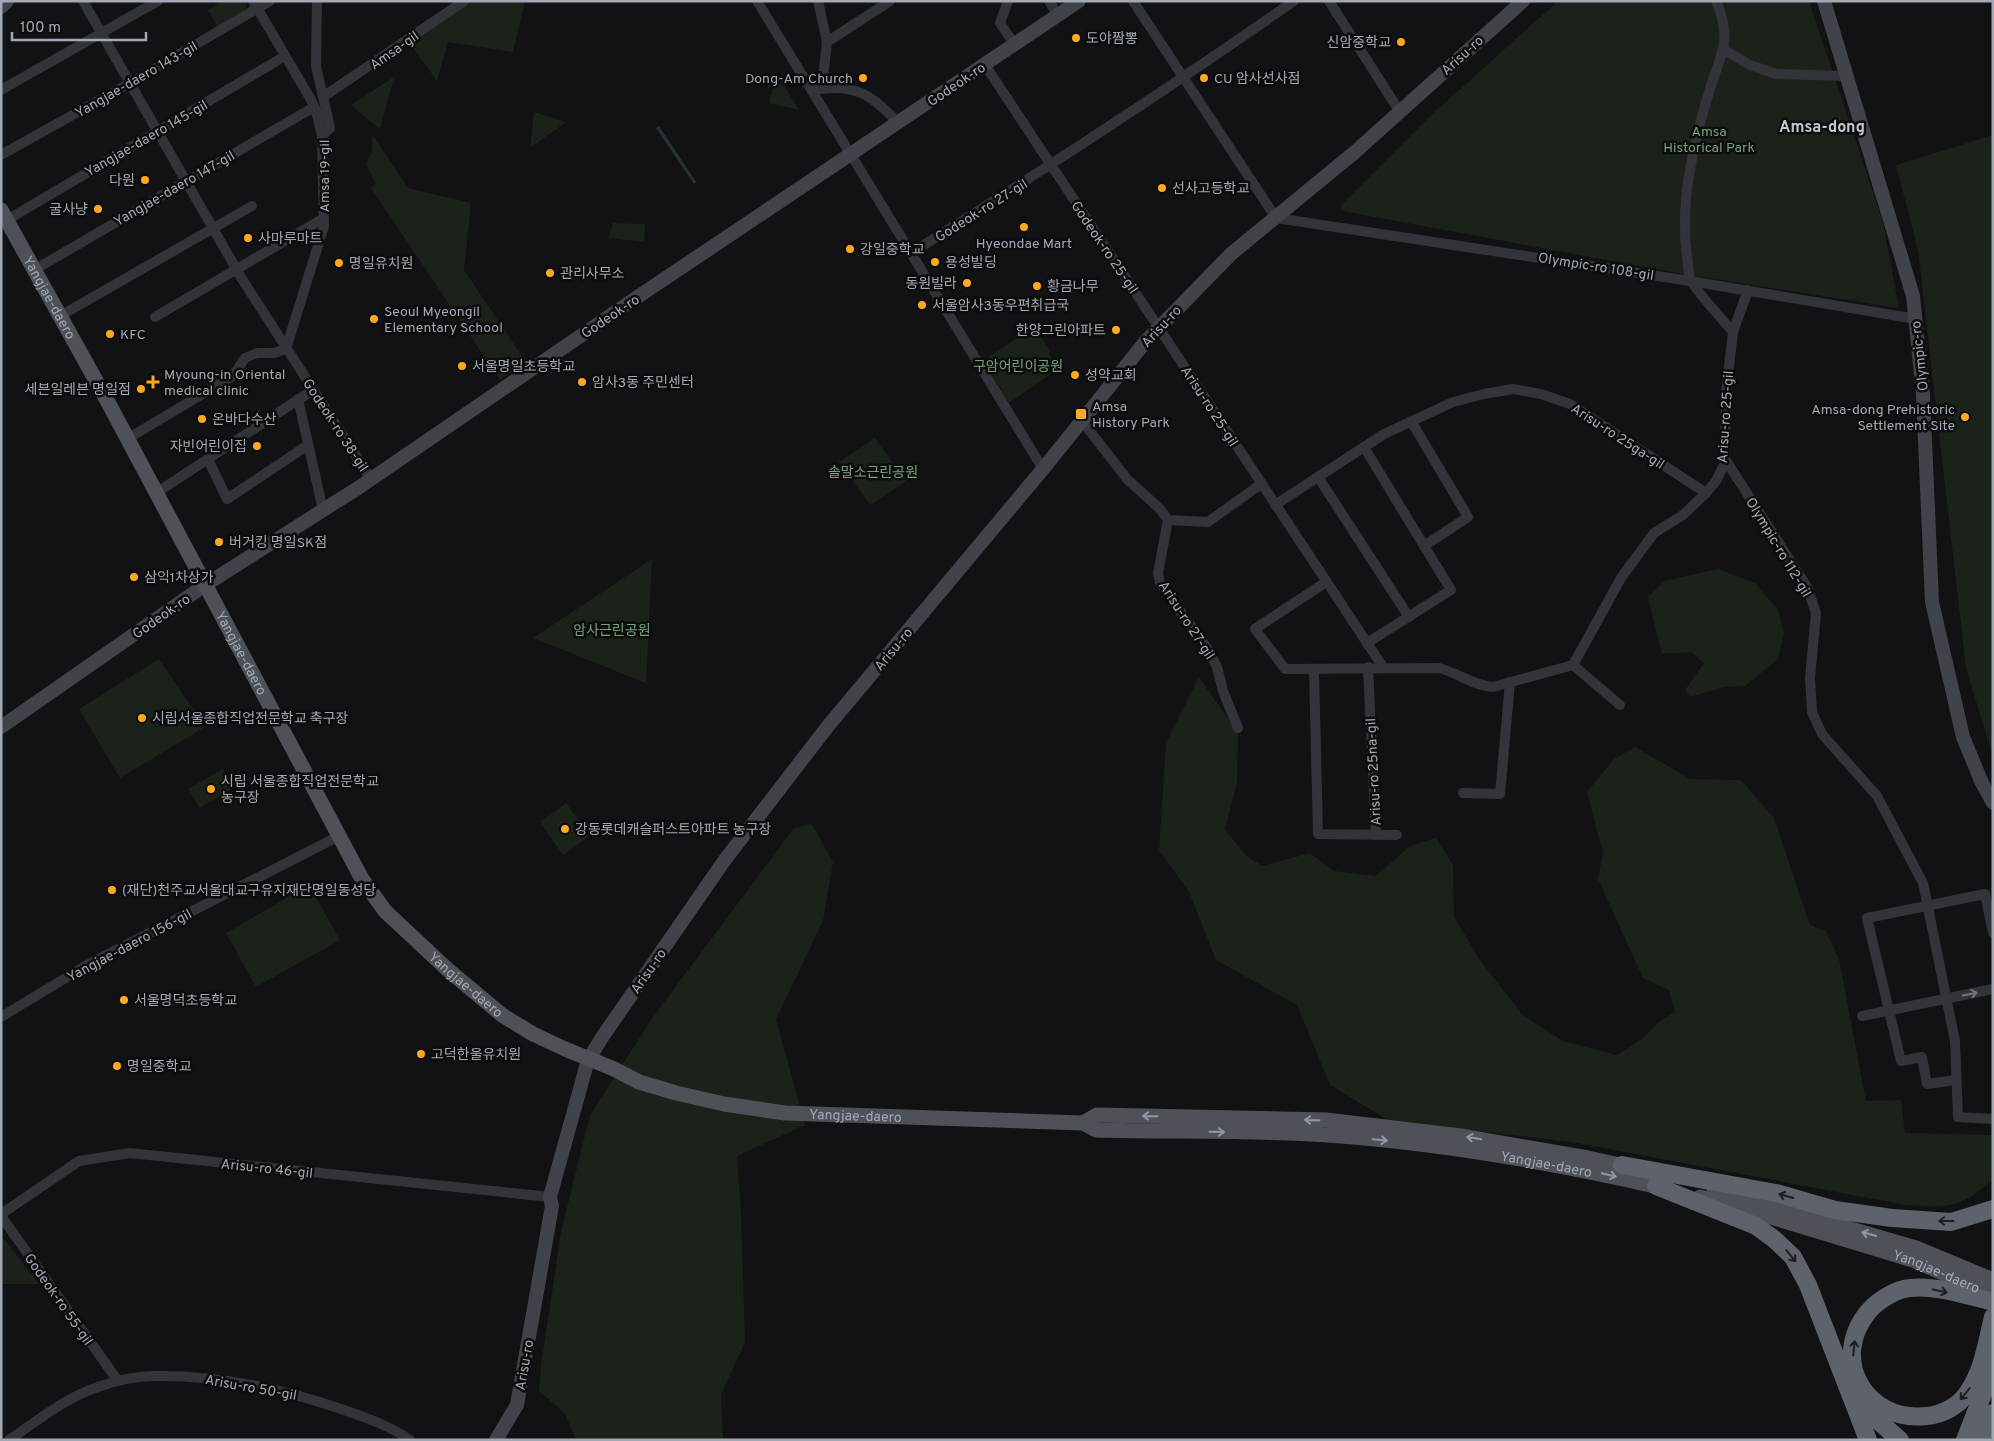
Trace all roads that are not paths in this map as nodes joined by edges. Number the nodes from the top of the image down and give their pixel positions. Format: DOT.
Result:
graph roads {
  1 [pos="7,1"];
  2 [pos="83,1"];
  3 [pos="158,1"];
  4 [pos="270,1"];
  5 [pos="316,1"];
  6 [pos="464,1"];
  7 [pos="757,1"];
  8 [pos="818,1"];
  9 [pos="890,1"];
  10 [pos="1008,1"];
  11 [pos="1049,1"];
  12 [pos="1079,1"];
  13 [pos="1133,1"];
  14 [pos="1294,1"];
  15 [pos="1329,1"];
  16 [pos="1523,1"];
  17 [pos="1716,1"];
  18 [pos="1824,1"];
  19 [pos="255,5"];
  20 [pos="1,7"];
  21 [pos="1058,16"];
  22 [pos="103,34"];
  23 [pos="827,42"];
  24 [pos="1015,45"];
  25 [pos="1724,50"];
  26 [pos="285,56"];
  27 [pos="985,65"];
  28 [pos="1846,76"];
  29 [pos="1184,78"];
  30 [pos="130,84"];
  31 [pos="1,90"];
  32 [pos="812,90"];
  33 [pos="323,97"];
  34 [pos="314,107"];
  35 [pos="1400,112"];
  36 [pos="898,123"];
  37 [pos="157,131"];
  38 [pos="322,136"];
  39 [pos="851,154"];
  40 [pos="1,155"];
  41 [pos="1051,166"];
  42 [pos="186,182"];
  43 [pos="252,206"];
  44 [pos="4,215"];
  45 [pos="324,218"];
  46 [pos="1276,218"];
  47 [pos="213,228"];
  48 [pos="911,253"];
  49 [pos="236,269"];
  50 [pos="34,270"];
  51 [pos="1690,281"];
  52 [pos="1748,290"];
  53 [pos="60,316"];
  54 [pos="155,317"];
  55 [pos="1916,319"];
  56 [pos="1158,328"];
  57 [pos="1733,332"];
  58 [pos="286,349"];
  59 [pos="312,390"];
  60 [pos="298,399"];
  61 [pos="1082,421"];
  62 [pos="1411,421"];
  63 [pos="127,439"];
  64 [pos="308,445"];
  65 [pos="1364,447"];
  66 [pos="208,459"];
  67 [pos="1725,459"];
  68 [pos="1044,469"];
  69 [pos="1318,477"];
  70 [pos="371,479"];
  71 [pos="1261,484"];
  72 [pos="156,493"];
  73 [pos="1706,493"];
  74 [pos="1275,505"];
  75 [pos="323,510"];
  76 [pos="1168,520"];
  77 [pos="1424,546"];
  78 [pos="1326,582"];
  79 [pos="205,585"];
  80 [pos="1409,617"];
  81 [pos="1367,643"];
  82 [pos="1574,665"];
  83 [pos="1368,667"];
  84 [pos="1383,667"];
  85 [pos="1314,670"];
  86 [pos="1510,682"];
  87 [pos="1620,705"];
  88 [pos="1,727"];
  89 [pos="1238,728"];
  90 [pos="1463,792"];
  91 [pos="1993,803"];
  92 [pos="1376,835"];
  93 [pos="1397,835"];
  94 [pos="339,836"];
  95 [pos="1928,906"];
  96 [pos="1993,933"];
  97 [pos="1993,989"];
  98 [pos="1947,999"];
  99 [pos="1888,1010"];
  100 [pos="1862,1016"];
  101 [pos="1,1017"];
  102 [pos="588,1060"];
  103 [pos="1956,1080"];
  104 [pos="1993,1119"];
  105 [pos="1083,1123"];
  106 [pos="1622,1165"];
  107 [pos="1656,1186"];
  108 [pos="550,1197"];
  109 [pos="1993,1209"];
  110 [pos="1,1216"];
  111 [pos="1914,1254"];
  112 [pos="1993,1280"];
  113 [pos="1993,1295"];
  114 [pos="1993,1302"];
  115 [pos="1993,1316"];
  116 [pos="1993,1368"];
  117 [pos="1842,1374"];
  118 [pos="118,1381"];
  119 [pos="1993,1412"];
  120 [pos="9,1440"];
  121 [pos="410,1440"];
  122 [pos="496,1440"];
  123 [pos="1868,1440"];
  124 [pos="1900,1440"];
  125 [pos="1965,1440"];
  126 [pos="1980,1440"];
  1 -- 20 [label="main road"];
  2 -- 22 [label="street, Godeok-ro 38-gil"];
  3 -- 22 [label="street"];
  4 -- 19 [label="street, Yangjae-daero 143-gil"];
  5 -- 33 [label="street, Amsa 19-gil"];
  6 -- 33 [label="street, Amsa-gil"];
  7 -- 32 [label="street"];
  8 -- 23 [label="street"];
  9 -- 23 [label="street"];
  10 -- 24 [label="street"];
  11 -- 21 [label="street"];
  12 -- 21 [label="main road, Godeok-ro"];
  13 -- 29 [label="street"];
  14 -- 29 [label="street"];
  15 -- 35 [label="street"];
  16 -- 35 [label="main road, Arisu-ro"];
  17 -- 25 [label="street"];
  18 -- 28 [label="main road, Olympic-ro"];
  19 -- 26 [label="street"];
  19 -- 30 [label="street, Yangjae-daero 143-gil"];
  21 -- 24 [label="main road, Godeok-ro"];
  22 -- 30 [label="street, Godeok-ro 38-gil"];
  22 -- 31 [label="street"];
  23 -- 32 [label="street"];
  24 -- 27 [label="main road, Godeok-ro"];
  25 -- 28 [label="street"];
  25 -- 51 [label="street"];
  26 -- 34 [label="street"];
  26 -- 37 [label="street, Yangjae-daero 145-gil"];
  27 -- 36 [label="main road, Godeok-ro"];
  27 -- 41 [label="street, Godeok-ro 25-gil"];
  28 -- 55 [label="main road, Olympic-ro"];
  29 -- 41 [label="street"];
  29 -- 46 [label="street"];
  30 -- 37 [label="street, Godeok-ro 38-gil"];
  30 -- 40 [label="street, Yangjae-daero 143-gil"];
  32 -- 36 [label="street"];
  32 -- 39 [label="street"];
  33 -- 38 [label="street, Amsa 19-gil"];
  34 -- 38 [label="street"];
  34 -- 42 [label="street, Yangjae-daero 147-gil"];
  35 -- 46 [label="main road, Arisu-ro"];
  36 -- 39 [label="main road, Godeok-ro"];
  37 -- 42 [label="street, Godeok-ro 38-gil"];
  37 -- 44 [label="street, Yangjae-daero 145-gil"];
  38 -- 45 [label="street, Amsa 19-gil"];
  39 -- 48 [label="street"];
  39 -- 70 [label="main road, Godeok-ro"];
  41 -- 48 [label="street, Godeok-ro 27-gil"];
  41 -- 56 [label="street, Godeok-ro 25-gil"];
  42 -- 47 [label="street, Godeok-ro 38-gil"];
  42 -- 50 [label="street, Yangjae-daero 147-gil"];
  43 -- 47 [label="street"];
  44 -- 50 [label="main road, Yangjae-daero"];
  45 -- 49 [label="street"];
  45 -- 58 [label="street, Amsa 19-gil"];
  46 -- 51 [label="street, Olympic-ro 108-gil"];
  46 -- 56 [label="main road, Arisu-ro"];
  47 -- 49 [label="street, Godeok-ro 38-gil"];
  47 -- 53 [label="street"];
  48 -- 68 [label="street"];
  49 -- 54 [label="street"];
  49 -- 58 [label="street, Godeok-ro 38-gil"];
  50 -- 53 [label="main road, Yangjae-daero"];
  51 -- 52 [label="street, Olympic-ro 108-gil"];
  51 -- 57 [label="street"];
  52 -- 55 [label="street, Olympic-ro 108-gil"];
  52 -- 57 [label="street, Arisu-ro 25-gil"];
  53 -- 63 [label="main road, Yangjae-daero"];
  55 -- 91 [label="main road, Olympic-ro"];
  56 -- 61 [label="main road, Arisu-ro"];
  56 -- 71 [label="street, Arisu-ro 25-gil"];
  57 -- 67 [label="street, Arisu-ro 25-gil"];
  58 -- 59 [label="street, Godeok-ro 38-gil"];
  58 -- 63 [label="street"];
  59 -- 60 [label="street"];
  59 -- 70 [label="street, Godeok-ro 38-gil"];
  60 -- 64 [label="street"];
  60 -- 66 [label="street"];
  61 -- 68 [label="main road, Arisu-ro"];
  61 -- 76 [label="street"];
  62 -- 65 [label="street, Arisu-ro 25ga-gil"];
  62 -- 73 [label="street, Arisu-ro 25ga-gil"];
  62 -- 77 [label="street"];
  63 -- 72 [label="main road, Yangjae-daero"];
  64 -- 66 [label="street"];
  64 -- 75 [label="street"];
  65 -- 69 [label="street, Arisu-ro 25ga-gil"];
  65 -- 77 [label="street"];
  66 -- 72 [label="street"];
  67 -- 73 [label="street, Arisu-ro 25-gil"];
  67 -- 95 [label="street, Olympic-ro 112-gil"];
  68 -- 102 [label="main road, Arisu-ro"];
  69 -- 74 [label="street, Arisu-ro 25ga-gil"];
  69 -- 80 [label="street"];
  70 -- 75 [label="main road, Godeok-ro"];
  71 -- 74 [label="street, Arisu-ro 25-gil"];
  71 -- 76 [label="street"];
  72 -- 79 [label="main road, Yangjae-daero"];
  73 -- 82 [label="street, Arisu-ro 25-gil"];
  74 -- 78 [label="street, Arisu-ro 25-gil"];
  75 -- 79 [label="main road, Godeok-ro"];
  76 -- 89 [label="street, Arisu-ro 27-gil"];
  77 -- 80 [label="street"];
  78 -- 81 [label="street, Arisu-ro 25-gil"];
  78 -- 85 [label="street"];
  79 -- 88 [label="main road, Godeok-ro"];
  79 -- 94 [label="main road, Yangjae-daero"];
  80 -- 81 [label="street"];
  81 -- 84 [label="street, Arisu-ro 25-gil"];
  82 -- 86 [label="street"];
  82 -- 87 [label="street"];
  83 -- 84 [label="street"];
  83 -- 85 [label="street"];
  83 -- 92 [label="street, Arisu-ro 25na-gil"];
  84 -- 86 [label="street"];
  85 -- 92 [label="street, Arisu-ro 25na-gil"];
  86 -- 90 [label="street"];
  92 -- 93 [label="street"];
  94 -- 101 [label="street, Yangjae-daero 156-gil"];
  94 -- 102 [label="main road, Yangjae-daero"];
  95 -- 96 [label="street"];
  95 -- 98 [label="street, Olympic-ro 112-gil"];
  95 -- 99 [label="street"];
  98 -- 97 [label="street, one-way"];
  98 -- 99 [label="street"];
  98 -- 103 [label="street, Olympic-ro 112-gil"];
  99 -- 100 [label="street"];
  99 -- 103 [label="street"];
  102 -- 105 [label="main road, Yangjae-daero"];
  102 -- 108 [label="main road, Arisu-ro"];
  103 -- 104 [label="street, Olympic-ro 112-gil"];
  106 -- 105 [label="main road, Yangjae-daero, one-way"];
  105 -- 107 [label="main road, Yangjae-daero, one-way"];
  109 -- 106 [label="highway, one-way"];
  111 -- 106 [label="main road, Yangjae-daero, one-way"];
  107 -- 111 [label="main road, Yangjae-daero"];
  107 -- 117 [label="highway, one-way"];
  108 -- 110 [label="street, Arisu-ro 46-gil"];
  108 -- 122 [label="main road, Arisu-ro"];
  110 -- 118 [label="street, Godeok-ro 55-gil"];
  111 -- 112 [label="main road, Yangjae-daero"];
  111 -- 113 [label="main road, Yangjae-daero"];
  115 -- 114 [label="highway, one-way"];
  116 -- 125 [label="highway"];
  117 -- 123 [label="highway"];
  117 -- 124 [label="highway"];
  118 -- 120 [label="street, Arisu-ro 50-gil"];
  118 -- 121 [label="street, Arisu-ro 50-gil"];
  119 -- 126 [label="highway"];
}
